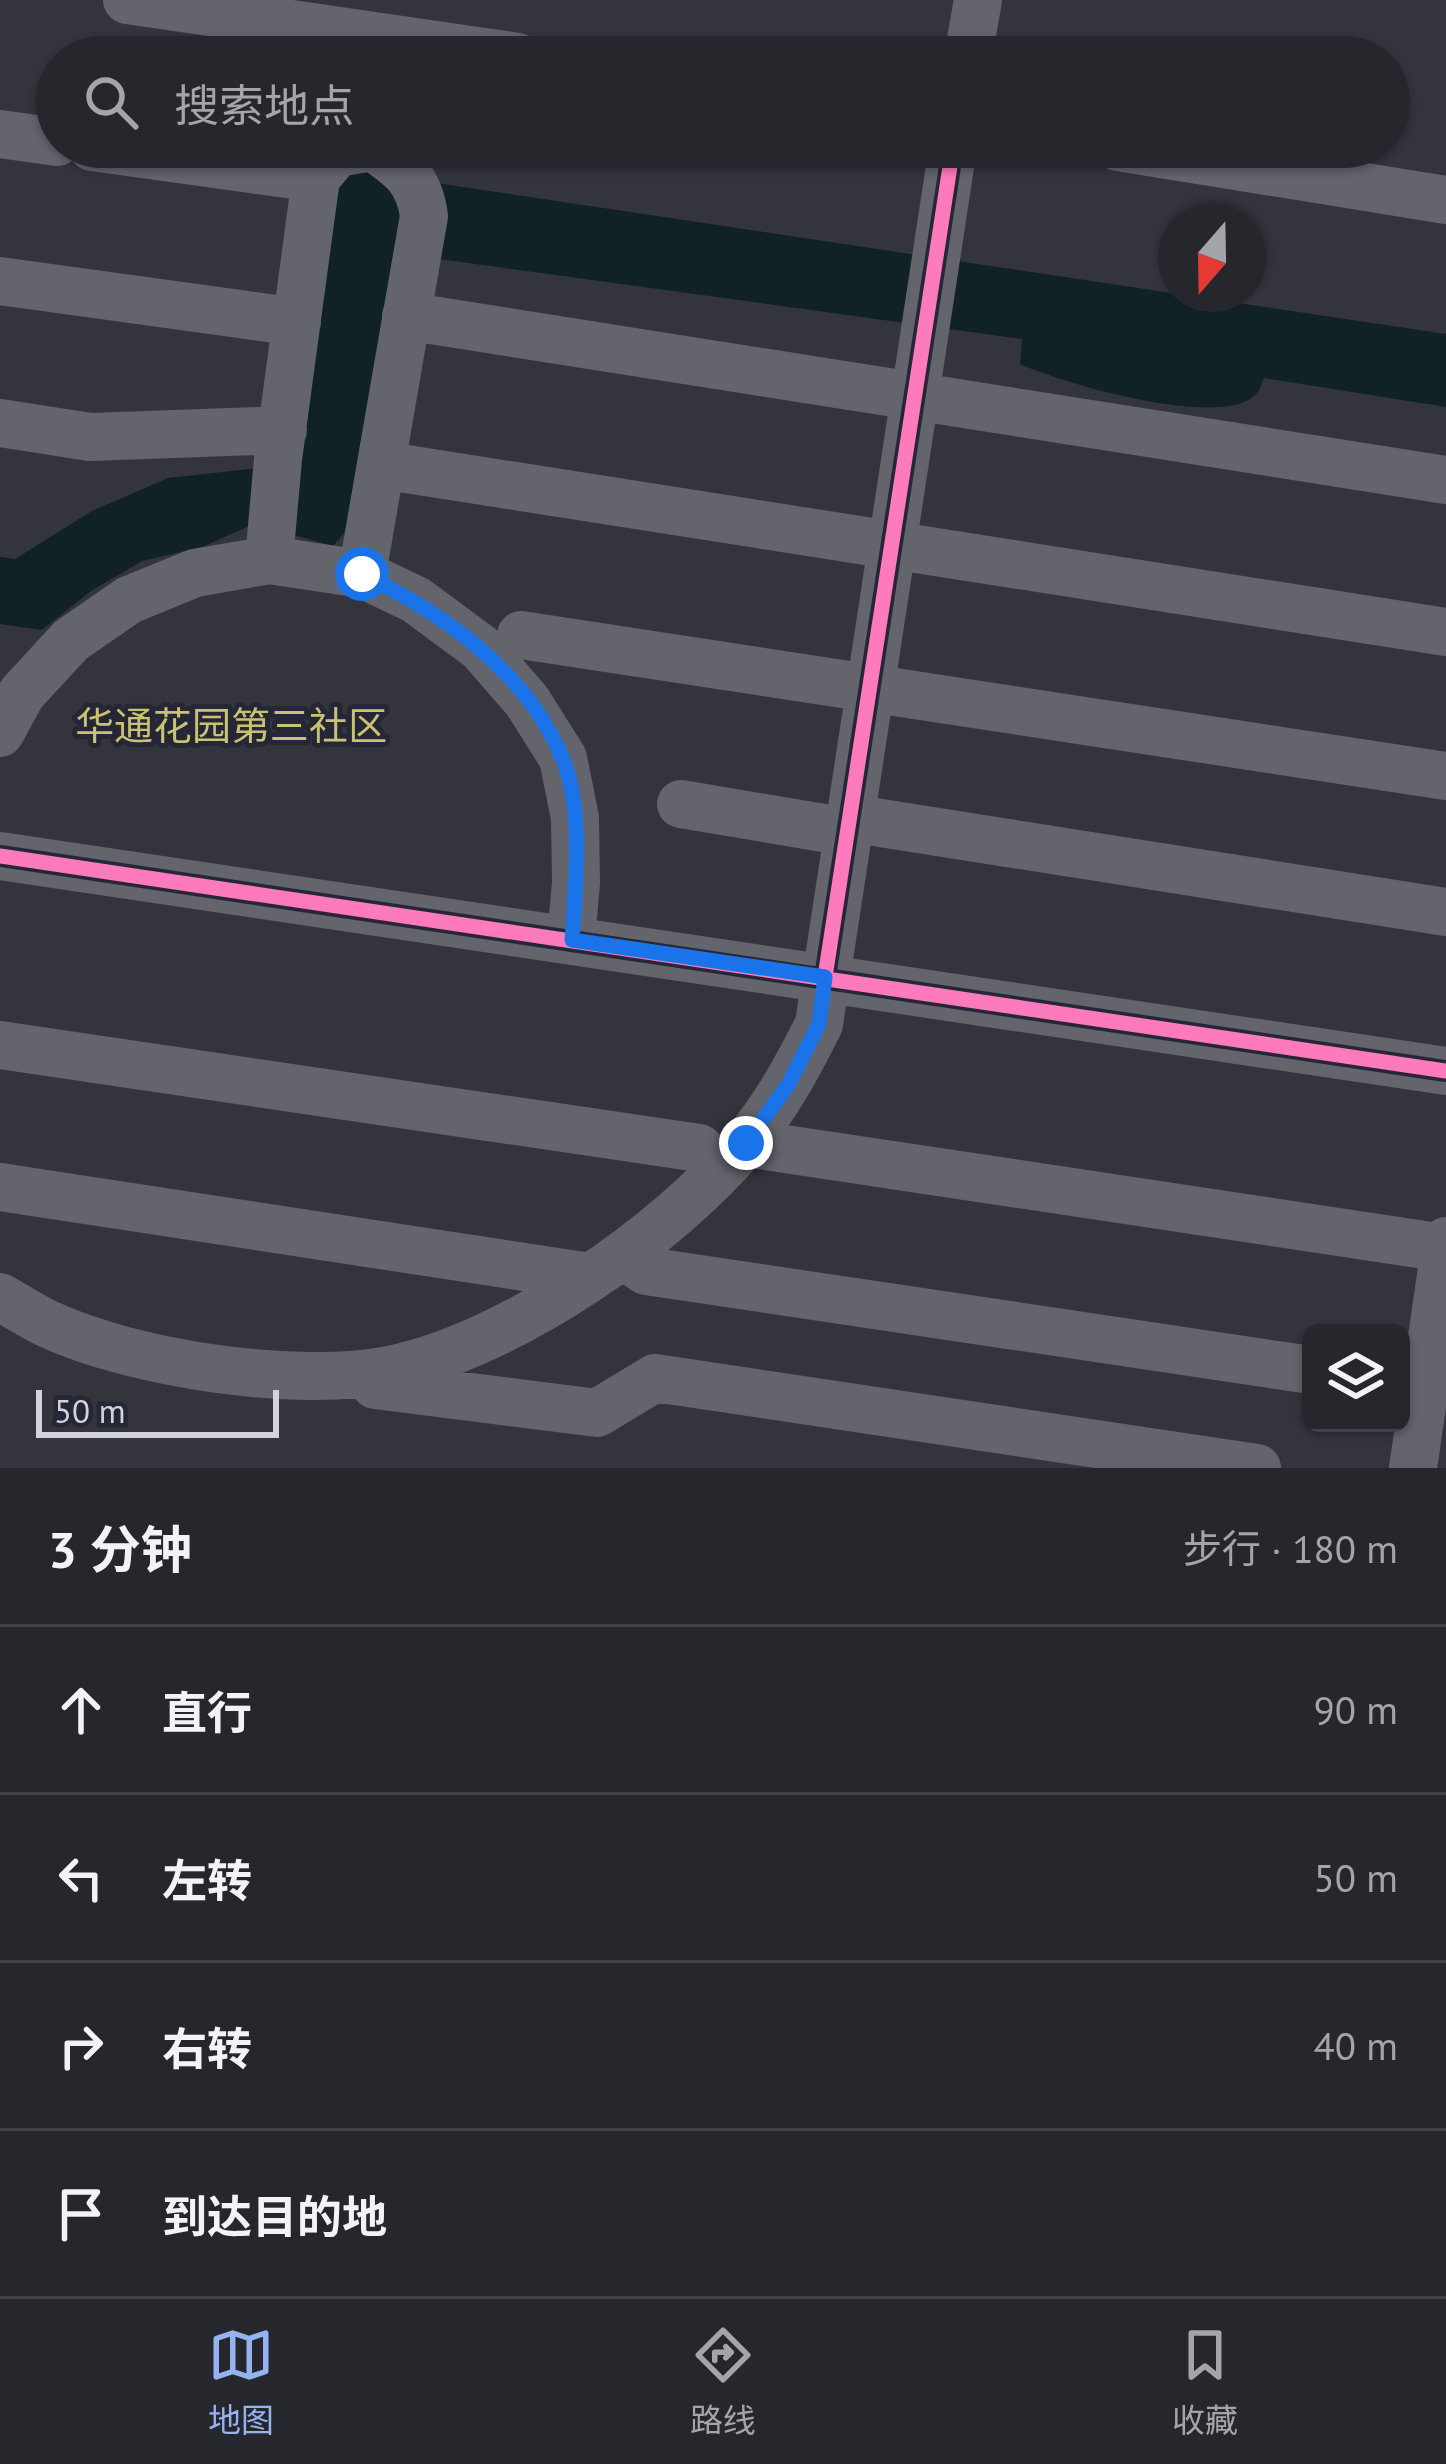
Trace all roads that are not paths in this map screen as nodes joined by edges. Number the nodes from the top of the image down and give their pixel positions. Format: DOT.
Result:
graph roads {
  1 [pos="127,0"];
  2 [pos="978,0"];
  3 [pos="323,36"];
  4 [pos="972,36"];
  5 [pos="0,134"];
  6 [pos="36,139"];
  7 [pos="244,168"];
  8 [pos="324,168"];
  9 [pos="397,168"];
  10 [pos="950,168"];
  11 [pos="1248,168"];
  12 [pos="316,178"];
  13 [pos="1446,200"];
  14 [pos="0,281"];
  15 [pos="406,316"];
  16 [pos="297,322"];
  17 [pos="916,384"];
  18 [pos="0,423"];
  19 [pos="280,444"];
  20 [pos="380,464"];
  21 [pos="1446,480"];
  22 [pos="892,542"];
  23 [pos="269,547"];
  24 [pos="362,574"];
  25 [pos="1446,632"];
  26 [pos="521,634"];
  27 [pos="869,686"];
  28 [pos="4,718"];
  29 [pos="1446,776"];
  30 [pos="681,804"];
  31 [pos="848,825"];
  32 [pos="0,856"];
  33 [pos="1446,912"];
  34 [pos="572,940"];
  35 [pos="825,977"];
  36 [pos="0,1045"];
  37 [pos="1446,1071"];
  38 [pos="733,1155"];
  39 [pos="0,1187"];
  40 [pos="1444,1262"];
  41 [pos="607,1266"];
  42 [pos="0,1297"];
  43 [pos="0,1331"];
  44 [pos="130,1352"];
  45 [pos="1302,1369"];
  46 [pos="424,1376"];
  47 [pos="1436,1387"];
  48 [pos="1258,1468"];
  49 [pos="1413,1468"];
  1 -- 3 [label="street"];
  2 -- 4 [label="street"];
  5 -- 6 [label="street"];
  7 -- 12 [label="street"];
  8 -- 12 [label="street"];
  9 -- 15 [label="street"];
  10 -- 17 [label="street"];
  11 -- 13 [label="street"];
  12 -- 16 [label="street"];
  14 -- 16 [label="street"];
  15 -- 17 [label="street"];
  15 -- 20 [label="street"];
  16 -- 19 [label="street"];
  17 -- 21 [label="street"];
  17 -- 22 [label="street"];
  18 -- 19 [label="street"];
  19 -- 23 [label="street"];
  20 -- 22 [label="street"];
  20 -- 24 [label="street"];
  22 -- 25 [label="street"];
  22 -- 27 [label="street"];
  23 -- 24 [label="street"];
  23 -- 28 [label="street"];
  24 -- 34 [label="street"];
  26 -- 27 [label="street"];
  27 -- 29 [label="street"];
  27 -- 31 [label="street"];
  30 -- 31 [label="street"];
  31 -- 33 [label="street"];
  31 -- 35 [label="street"];
  32 -- 34 [label="street"];
  34 -- 35 [label="street"];
  35 -- 37 [label="street"];
  35 -- 38 [label="street"];
  36 -- 38 [label="street"];
  38 -- 40 [label="street"];
  38 -- 41 [label="street"];
  39 -- 41 [label="street"];
  40 -- 47 [label="street"];
  41 -- 45 [label="street"];
  41 -- 46 [label="street"];
  42 -- 44 [label="street"];
  43 -- 44 [label="street"];
  44 -- 46 [label="street"];
  46 -- 48 [label="street"];
  47 -- 49 [label="street"];
}
